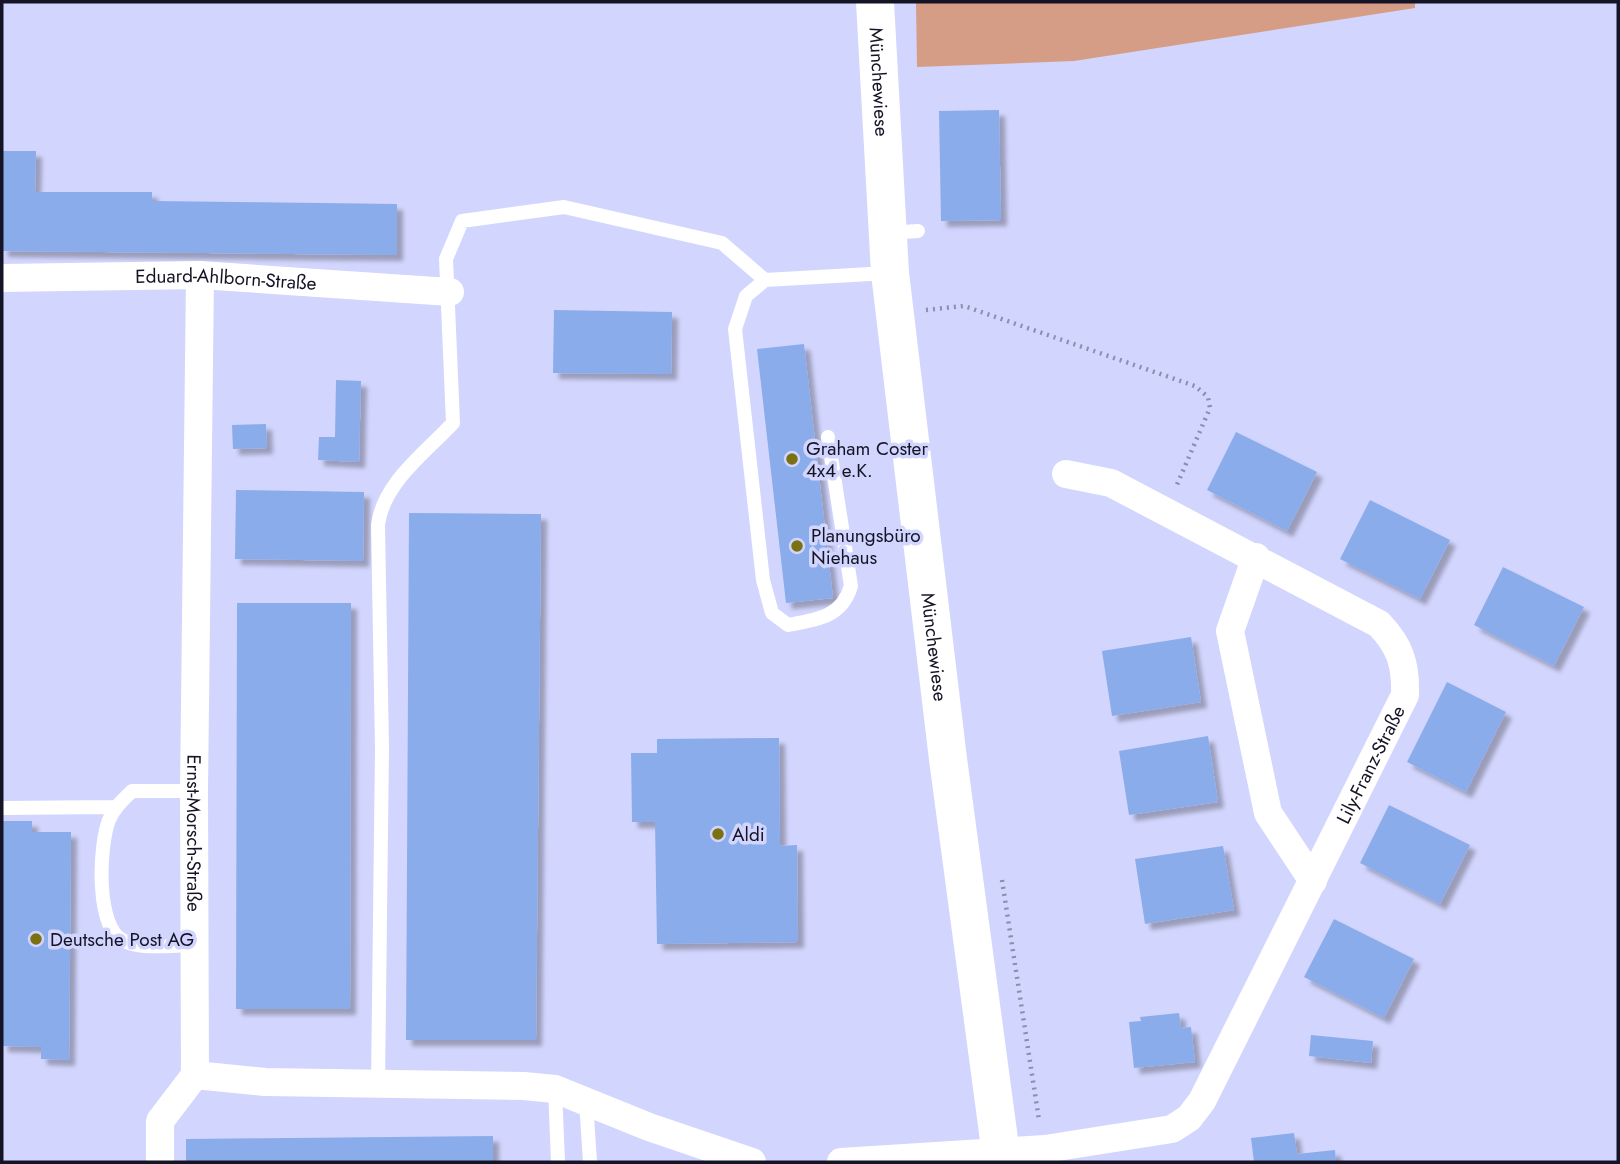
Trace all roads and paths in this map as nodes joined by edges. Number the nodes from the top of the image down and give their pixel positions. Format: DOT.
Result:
graph roads {
  1 [pos="875,2"];
  2 [pos="890,273"];
  3 [pos="200,275"];
  4 [pos="2,278"];
  5 [pos="765,280"];
  6 [pos="450,292"];
  7 [pos="926,310"];
  8 [pos="828,437"];
  9 [pos="1066,474"];
  10 [pos="1166,510"];
  11 [pos="1256,557"];
  12 [pos="194,790"];
  13 [pos="115,807"];
  14 [pos="2,808"];
  15 [pos="1313,881"];
  16 [pos="194,945"];
  17 [pos="195,1075"];
  18 [pos="378,1084"];
  19 [pos="555,1089"];
  20 [pos="586,1100"];
  21 [pos="1117,1151"];
  22 [pos="1002,1158"];
  23 [pos="160,1162"];
  24 [pos="558,1162"];
  25 [pos="590,1162"];
  26 [pos="752,1162"];
  27 [pos="841,1162"];
  1 -- 2 [label="main road, Münchewiese"];
  2 -- 5 [label="lane"];
  2 -- 22 [label="main road, Münchewiese"];
  3 -- 4 [label="street, Eduard-Ahlborn-Straße"];
  3 -- 6 [label="street, Eduard-Ahlborn-Straße"];
  3 -- 12 [label="street, Ernst-Morsch-Straße"];
  5 -- 6 [label="lane"];
  5 -- 8 [label="lane"];
  6 -- 18 [label="lane"];
  7 -- 10 [label="path"];
  9 -- 10 [label="street, Lily-Franz-Straße"];
  10 -- 11 [label="street, Lily-Franz-Straße"];
  11 -- 15 [label="street"];
  11 -- 15 [label="street, Lily-Franz-Straße"];
  12 -- 13 [label="lane"];
  12 -- 16 [label="street, Ernst-Morsch-Straße"];
  13 -- 14 [label="lane"];
  13 -- 16 [label="lane"];
  15 -- 21 [label="street, Lily-Franz-Straße"];
  16 -- 17 [label="street, Ernst-Morsch-Straße"];
  17 -- 18 [label="street"];
  17 -- 23 [label="street"];
  18 -- 19 [label="street"];
  19 -- 20 [label="street"];
  19 -- 24 [label="lane"];
  20 -- 25 [label="lane"];
  20 -- 26 [label="street"];
  21 -- 22 [label="street, Lily-Franz-Straße"];
  22 -- 27 [label="street"];
}
